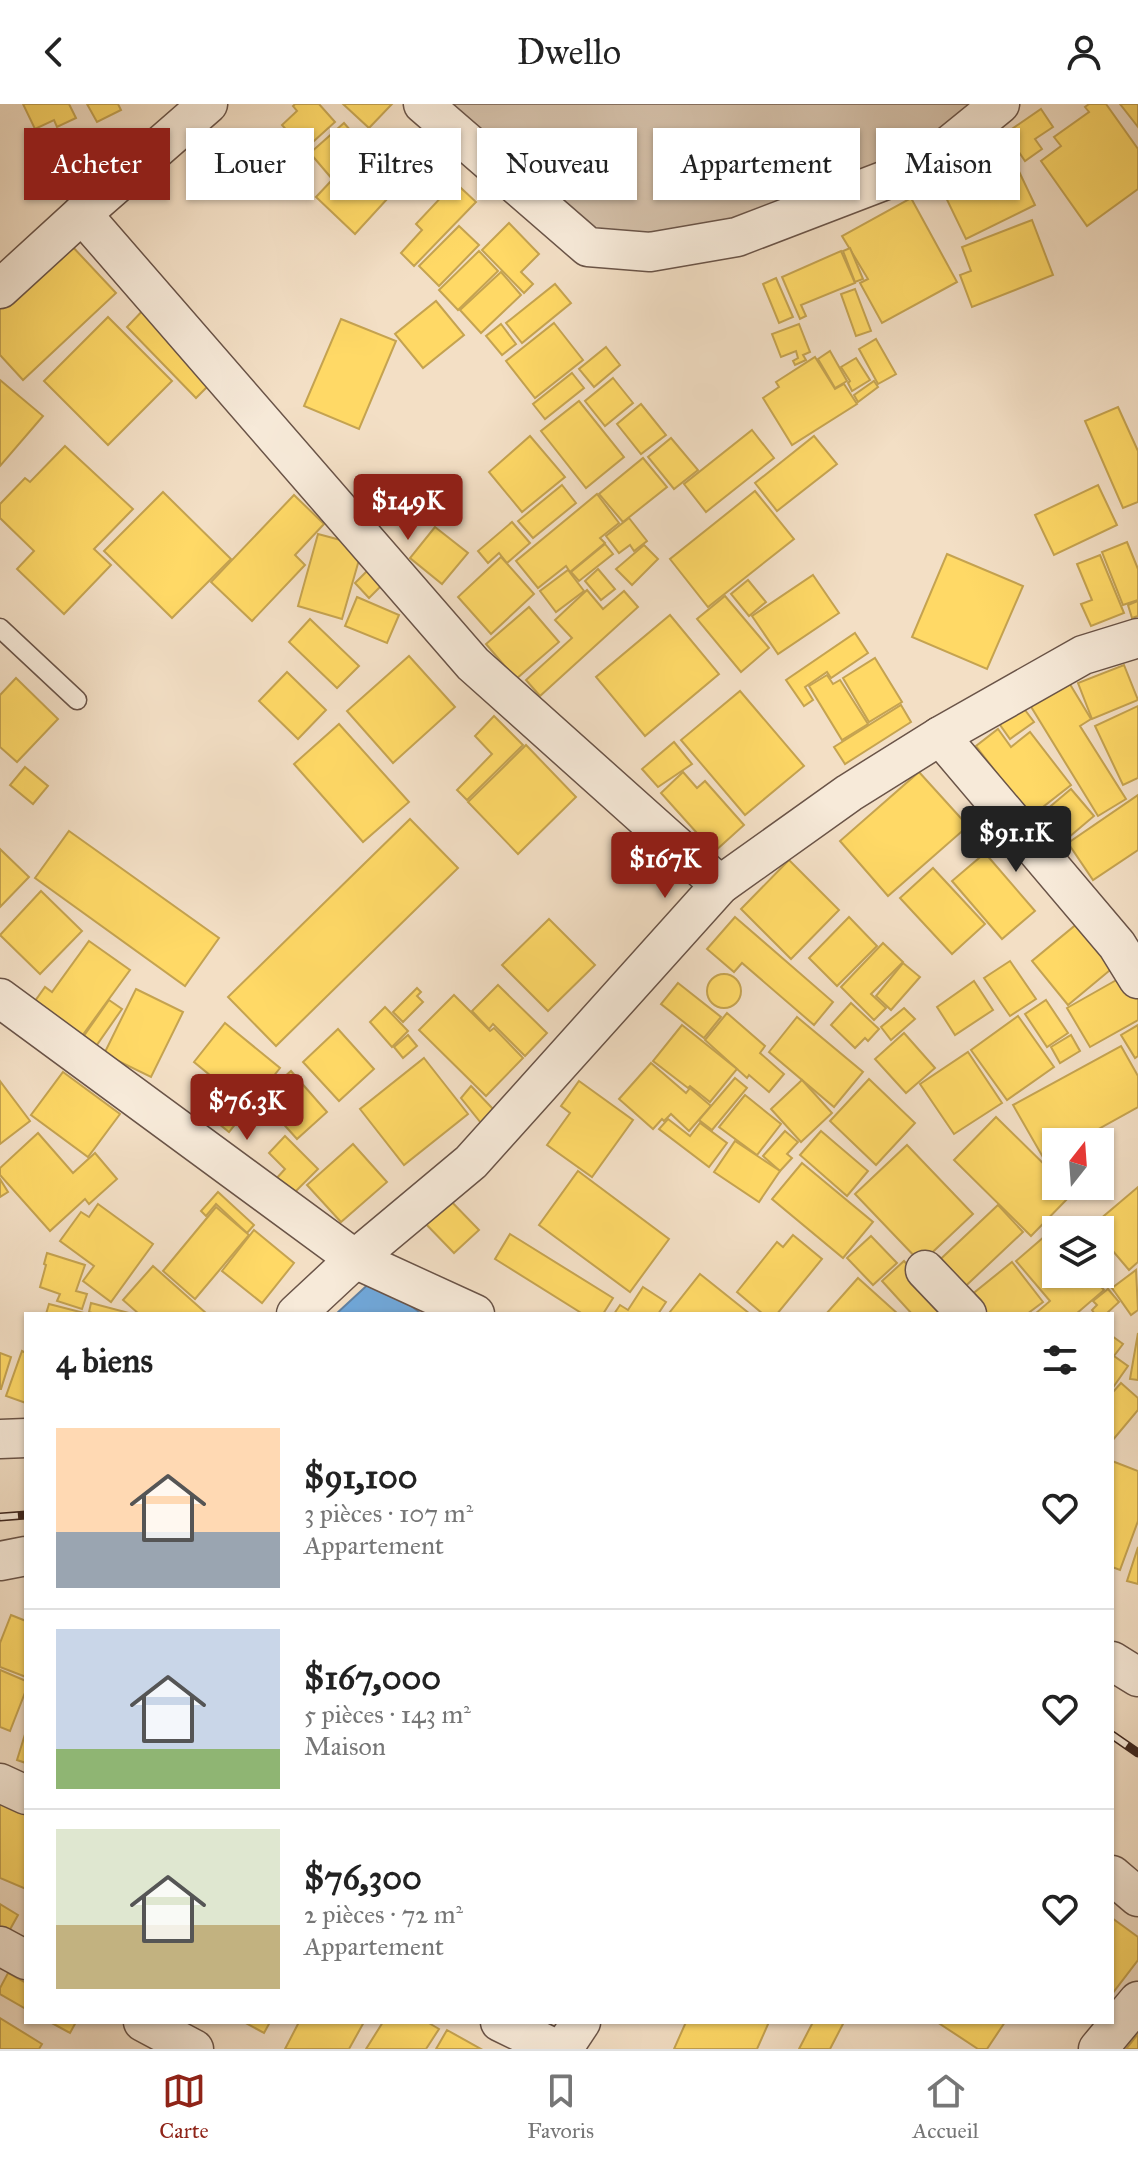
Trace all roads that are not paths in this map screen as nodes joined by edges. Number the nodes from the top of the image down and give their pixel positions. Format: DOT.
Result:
graph roads {
  1 [pos="208,104"];
  2 [pos="423,104"];
  3 [pos="1000,104"];
  4 [pos="82,214"];
  5 [pos="0,289"];
  6 [pos="0,628"];
  7 [pos="1138,638"];
  8 [pos="77,700"];
  9 [pos="940,736"];
  10 [pos="720,885"];
  11 [pos="1138,979"];
  12 [pos="0,998"];
  13 [pos="355,1259"];
  14 [pos="925,1270"];
  15 [pos="298,1312"];
  16 [pos="471,1312"];
  17 [pos="965,1312"];
  18 [pos="24,1438"];
  19 [pos="0,1439"];
  20 [pos="24,1556"];
  21 [pos="0,1561"];
  22 [pos="1114,1662"];
  23 [pos="1138,1677"];
  24 [pos="0,1783"];
  25 [pos="24,1794"];
  26 [pos="1114,1877"];
  27 [pos="1138,1897"];
  28 [pos="0,1946"];
  29 [pos="24,1959"];
  30 [pos="1138,2001"];
  31 [pos="147,2024"];
  32 [pos="504,2024"];
  33 [pos="580,2024"];
  34 [pos="194,2049"];
  35 [pos="556,2049"];
  36 [pos="563,2049"];
  37 [pos="1098,2049"];
  1 -- 4 [label="street"];
  2 -- 3 [label="street"];
  4 -- 5 [label="street"];
  4 -- 10 [label="street"];
  6 -- 8 [label="lane"];
  7 -- 9 [label="street"];
  9 -- 10 [label="street"];
  9 -- 11 [label="street"];
  10 -- 13 [label="street"];
  12 -- 13 [label="street"];
  13 -- 15 [label="street"];
  13 -- 16 [label="street"];
  14 -- 17 [label="street"];
  18 -- 19 [label="street"];
  20 -- 21 [label="street"];
  22 -- 23 [label="street"];
  24 -- 25 [label="street"];
  26 -- 27 [label="street"];
  28 -- 29 [label="street"];
  30 -- 37 [label="street"];
  31 -- 34 [label="street"];
  32 -- 35 [label="street"];
  33 -- 36 [label="street"];
}
